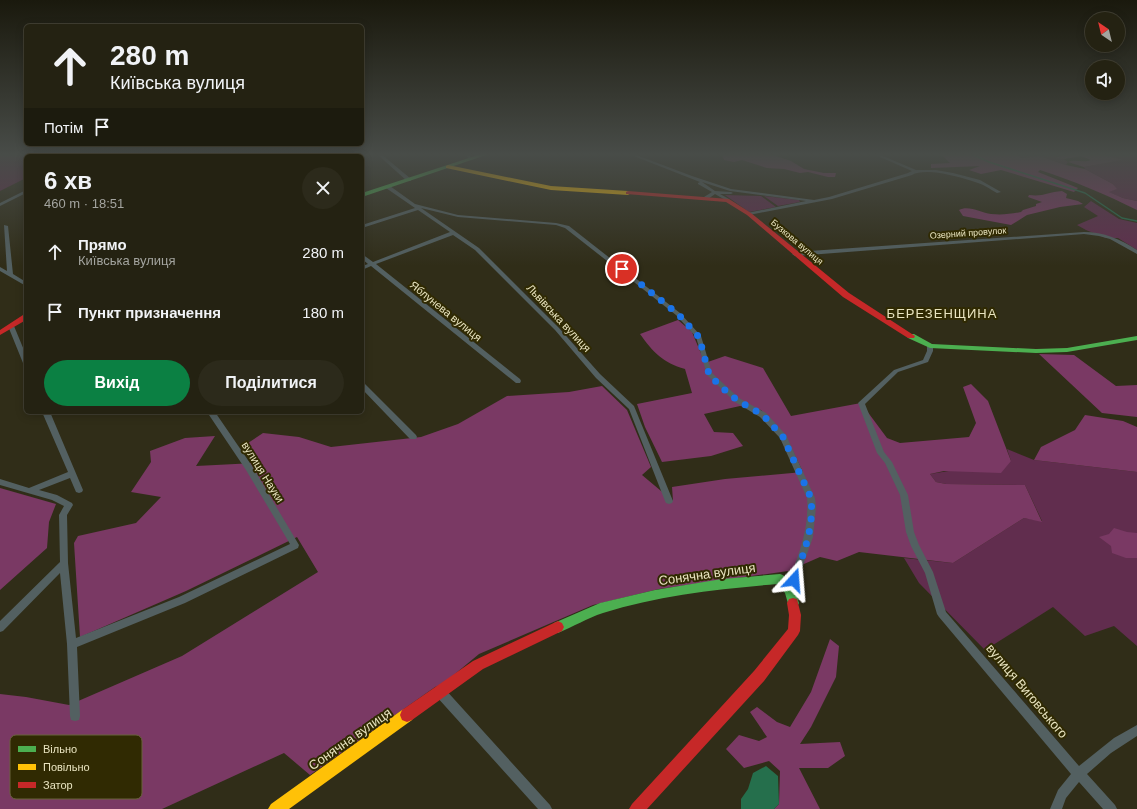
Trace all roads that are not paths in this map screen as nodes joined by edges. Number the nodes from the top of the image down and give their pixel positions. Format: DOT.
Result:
graph roads {
  1 [pos="24,191"];
  2 [pos="376,191"];
  3 [pos="393,191"];
  4 [pos="594,191"];
  5 [pos="735,191"];
  6 [pos="854,191"];
  7 [pos="715,192"];
  8 [pos="751,193"];
  9 [pos="364,194"];
  10 [pos="706,198"];
  11 [pos="727,200"];
  12 [pos="814,201"];
  13 [pos="0,205"];
  14 [pos="417,207"];
  15 [pos="749,214"];
  16 [pos="6,226"];
  17 [pos="364,226"];
  18 [pos="453,233"];
  19 [pos="1137,252"];
  20 [pos="795,254"];
  21 [pos="364,258"];
  22 [pos="372,264"];
  23 [pos="364,267"];
  24 [pos="0,269"];
  25 [pos="10,275"];
  26 [pos="24,283"];
  27 [pos="24,318"];
  28 [pos="11,326"];
  29 [pos="0,332"];
  30 [pos="1137,338"];
  31 [pos="930,346"];
  32 [pos="24,358"];
  33 [pos="518,381"];
  34 [pos="364,387"];
  35 [pos="47,414"];
  36 [pos="212,414"];
  37 [pos="412,437"];
  38 [pos="72,474"];
  39 [pos="0,482"];
  40 [pos="79,490"];
  41 [pos="29,491"];
  42 [pos="669,501"];
  43 [pos="64,563"];
  44 [pos="790,591"];
  45 [pos="0,628"];
  46 [pos="72,644"];
  47 [pos="440,692"];
  48 [pos="74,716"];
  49 [pos="1137,730"];
  50 [pos="1079,774"];
  51 [pos="276,809"];
  52 [pos="546,809"];
  53 [pos="637,809"];
  54 [pos="1056,809"];
  55 [pos="1111,809"];
  1 -- 13 [label="street"];
  2 -- 9 [label="street"];
  3 -- 14 [label="street, Львівська вулиця"];
  4 -- 10 [label="street, Бузкова вулиця"];
  5 -- 8 [label="street"];
  6 -- 12 [label="street"];
  7 -- 8 [label="street"];
  7 -- 10 [label="street"];
  7 -- 11 [label="street"];
  8 -- 12 [label="street"];
  10 -- 11 [label="street, Бузкова вулиця"];
  11 -- 15 [label="street, Бузкова вулиця"];
  12 -- 15 [label="street"];
  14 -- 17 [label="street"];
  14 -- 18 [label="street, Львівська вулиця"];
  14 -- 44 [label="street"];
  15 -- 20 [label="street, Бузкова вулиця"];
  16 -- 25 [label="street"];
  18 -- 22 [label="street"];
  18 -- 42 [label="street, Львівська вулиця"];
  19 -- 20 [label="street, Озерний провулок"];
  20 -- 31 [label="street, Бузкова вулиця"];
  21 -- 22 [label="street, Яблунева вулиця"];
  22 -- 23 [label="street"];
  22 -- 33 [label="street, Яблунева вулиця"];
  24 -- 25 [label="street"];
  25 -- 26 [label="street"];
  27 -- 28 [label="street"];
  28 -- 29 [label="street"];
  28 -- 32 [label="street"];
  30 -- 31 [label="street, Бузкова вулиця"];
  31 -- 50 [label="street, вулиця Виговського"];
  34 -- 37 [label="street"];
  35 -- 38 [label="street"];
  36 -- 46 [label="street, вулиця Науки"];
  38 -- 40 [label="street"];
  38 -- 41 [label="street"];
  39 -- 41 [label="street"];
  41 -- 43 [label="street"];
  43 -- 45 [label="street"];
  43 -- 46 [label="street"];
  44 -- 47 [label="street, Сонячна вулиця"];
  44 -- 53 [label="street"];
  46 -- 48 [label="street"];
  47 -- 51 [label="street, Сонячна вулиця"];
  47 -- 52 [label="street"];
  49 -- 50 [label="street"];
  50 -- 54 [label="street"];
  50 -- 55 [label="street, вулиця Виговського"];
}
